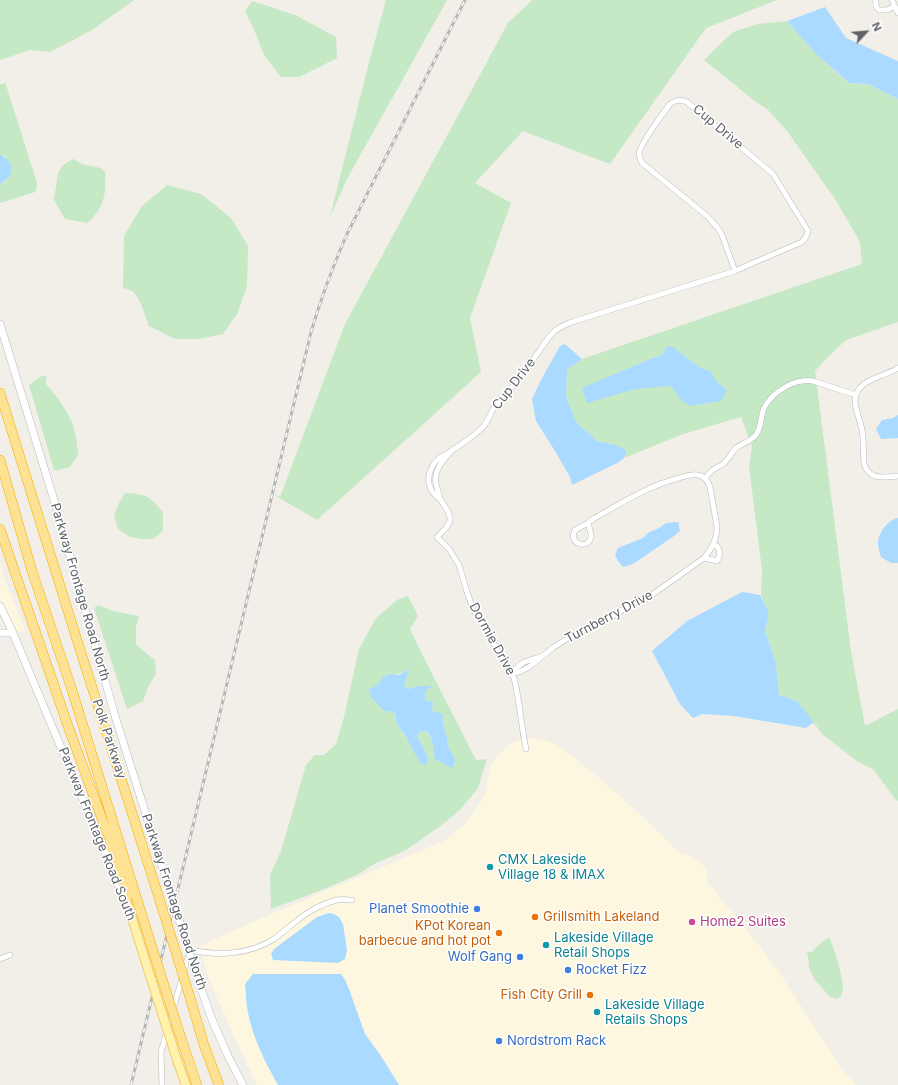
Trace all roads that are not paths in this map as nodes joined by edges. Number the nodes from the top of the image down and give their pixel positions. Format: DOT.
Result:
graph roads {
  1 [pos="876,0"];
  2 [pos="892,0"];
  3 [pos="895,6"];
  4 [pos="898,13"];
  5 [pos="735,271"];
  6 [pos="0,324"];
  7 [pos="898,368"];
  8 [pos="0,393"];
  9 [pos="856,395"];
  10 [pos="453,449"];
  11 [pos="0,460"];
  12 [pos="429,476"];
  13 [pos="898,476"];
  14 [pos="436,477"];
  15 [pos="705,478"];
  16 [pos="440,499"];
  17 [pos="588,523"];
  18 [pos="0,529"];
  19 [pos="713,545"];
  20 [pos="704,558"];
  21 [pos="0,606"];
  22 [pos="0,633"];
  23 [pos="13,633"];
  24 [pos="512,673"];
  25 [pos="526,749"];
  26 [pos="352,900"];
  27 [pos="127,902"];
  28 [pos="10,956"];
  29 [pos="0,959"];
  30 [pos="201,1033"];
  31 [pos="162,1085"];
  32 [pos="186,1085"];
  33 [pos="197,1085"];
  34 [pos="219,1085"];
  35 [pos="226,1085"];
  36 [pos="243,1085"];
  1 -- 3 [label="street"];
  2 -- 3 [label="street"];
  3 -- 4 [label="street"];
  5 -- 5 [label="street, Cup Drive"];
  5 -- 10 [label="street, Cup Drive"];
  6 -- 36 [label="main road, Parkway Frontage Road North, bridge"];
  7 -- 9 [label="street"];
  8 -- 30 [label="highway, Polk Parkway, bridge"];
  9 -- 13 [label="street"];
  9 -- 15 [label="street"];
  10 -- 12 [label="street, Cup Drive"];
  10 -- 14 [label="street"];
  11 -- 33 [label="highway, Polk Parkway, bridge"];
  12 -- 14 [label="street"];
  12 -- 16 [label="street"];
  14 -- 16 [label="street"];
  15 -- 17 [label="street"];
  15 -- 19 [label="street, Turnberry Drive"];
  16 -- 24 [label="street, Dormie Drive"];
  18 -- 27 [label="highway"];
  19 -- 20 [label="street, Turnberry Drive"];
  19 -- 20 [label="street"];
  20 -- 24 [label="street, Turnberry Drive"];
  21 -- 23 [label="main road, Parkway Frontage Road South"];
  22 -- 23 [label="main road"];
  23 -- 27 [label="main road, Parkway Frontage Road South"];
  24 -- 25 [label="street, Dormie Drive"];
  26 -- 31 [label="street"];
  27 -- 32 [label="main road, Parkway Frontage Road South, bridge"];
  28 -- 29 [label="street"];
  30 -- 34 [label="highway, Polk Parkway"];
  30 -- 35 [label="highway"];
}
